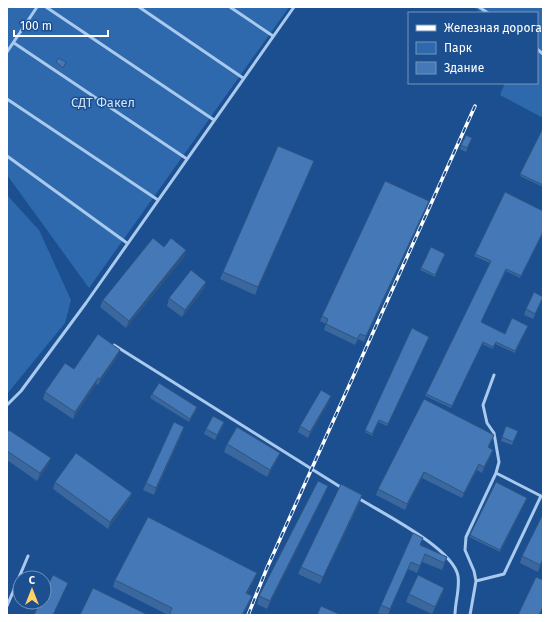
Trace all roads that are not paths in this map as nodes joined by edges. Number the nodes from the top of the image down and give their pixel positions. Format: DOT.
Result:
graph roads {
  1 [pos="37,7"];
  2 [pos="46,7"];
  3 [pos="139,7"];
  4 [pos="230,7"];
  5 [pos="294,7"];
  6 [pos="273,36"];
  7 [pos="14,43"];
  8 [pos="7,52"];
  9 [pos="244,78"];
  10 [pos="7,99"];
  11 [pos="214,120"];
  12 [pos="7,156"];
  13 [pos="187,160"];
  14 [pos="158,200"];
  15 [pos="127,242"];
  16 [pos="114,345"];
  17 [pos="494,375"];
  18 [pos="7,406"];
  19 [pos="496,473"];
  20 [pos="346,491"];
  21 [pos="352,495"];
  22 [pos="28,556"];
  23 [pos="476,580"];
  24 [pos="7,606"];
  25 [pos="455,615"];
  26 [pos="470,615"];
  1 -- 7 [label="lane"];
  2 -- 11 [label="lane"];
  3 -- 9 [label="lane"];
  4 -- 6 [label="lane"];
  5 -- 6 [label="lane"];
  6 -- 9 [label="lane"];
  7 -- 8 [label="lane"];
  7 -- 13 [label="lane"];
  9 -- 11 [label="lane"];
  10 -- 14 [label="lane"];
  11 -- 13 [label="lane"];
  12 -- 15 [label="lane"];
  13 -- 14 [label="lane"];
  14 -- 15 [label="lane"];
  15 -- 18 [label="lane"];
  16 -- 20 [label="lane"];
  17 -- 19 [label="lane"];
  19 -- 23 [label="lane"];
  19 -- 23 [label="lane"];
  21 -- 25 [label="lane"];
  22 -- 24 [label="lane"];
  23 -- 26 [label="lane"];
}
